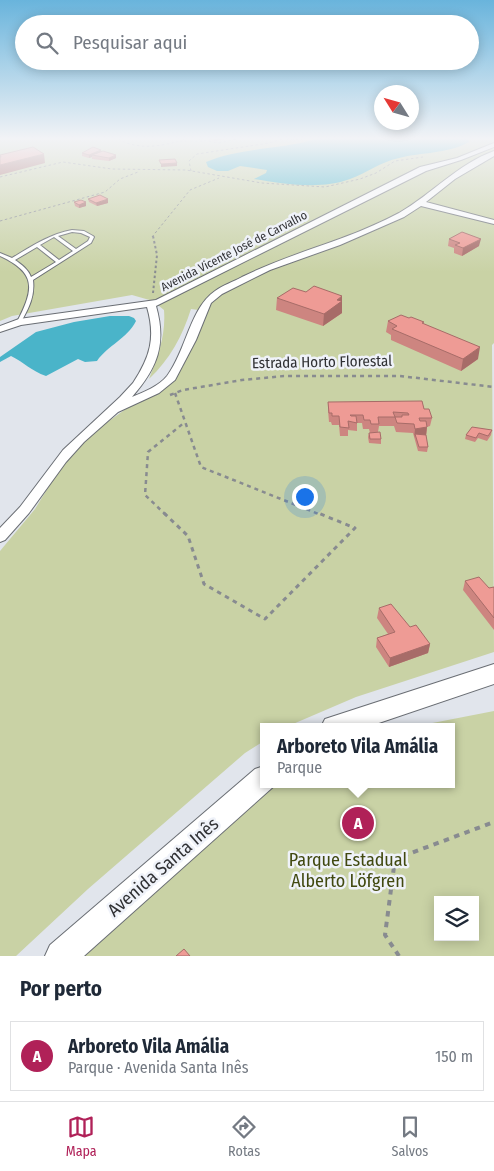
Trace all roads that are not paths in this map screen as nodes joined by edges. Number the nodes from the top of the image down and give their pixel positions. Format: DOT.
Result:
graph roads {
  1 [pos="394,184"];
  2 [pos="444,184"];
  3 [pos="420,203"];
  4 [pos="494,222"];
  5 [pos="55,236"];
  6 [pos="38,246"];
  7 [pos="77,250"];
  8 [pos="0,254"];
  9 [pos="249,258"];
  10 [pos="14,259"];
  11 [pos="59,262"];
  12 [pos="267,268"];
  13 [pos="31,280"];
  14 [pos="152,305"];
  15 [pos="19,322"];
  16 [pos="0,329"];
  17 [pos="112,412"];
  18 [pos="0,537"];
  19 [pos="494,674"];
  20 [pos="346,723"];
  21 [pos="260,782"];
  22 [pos="61,956"];
  1 -- 9 [label="street, Avenida Vicente José de Carvalho"];
  2 -- 3 [label="street"];
  3 -- 4 [label="street"];
  3 -- 12 [label="street"];
  5 -- 6 [label="lane"];
  5 -- 7 [label="lane"];
  5 -- 7 [label="lane"];
  6 -- 10 [label="lane"];
  6 -- 11 [label="lane"];
  7 -- 11 [label="lane"];
  8 -- 10 [label="lane"];
  9 -- 12 [label="street"];
  9 -- 14 [label="street, Avenida Vicente José de Carvalho"];
  10 -- 13 [label="lane"];
  11 -- 13 [label="lane"];
  12 -- 17 [label="street"];
  13 -- 15 [label="lane"];
  14 -- 15 [label="street, Avenida Vicente José de Carvalho"];
  14 -- 17 [label="street"];
  15 -- 16 [label="street, Avenida Vicente José de Carvalho"];
  17 -- 18 [label="street"];
  19 -- 20 [label="main road"];
  21 -- 22 [label="main road, Avenida Santa Inês"];
}
